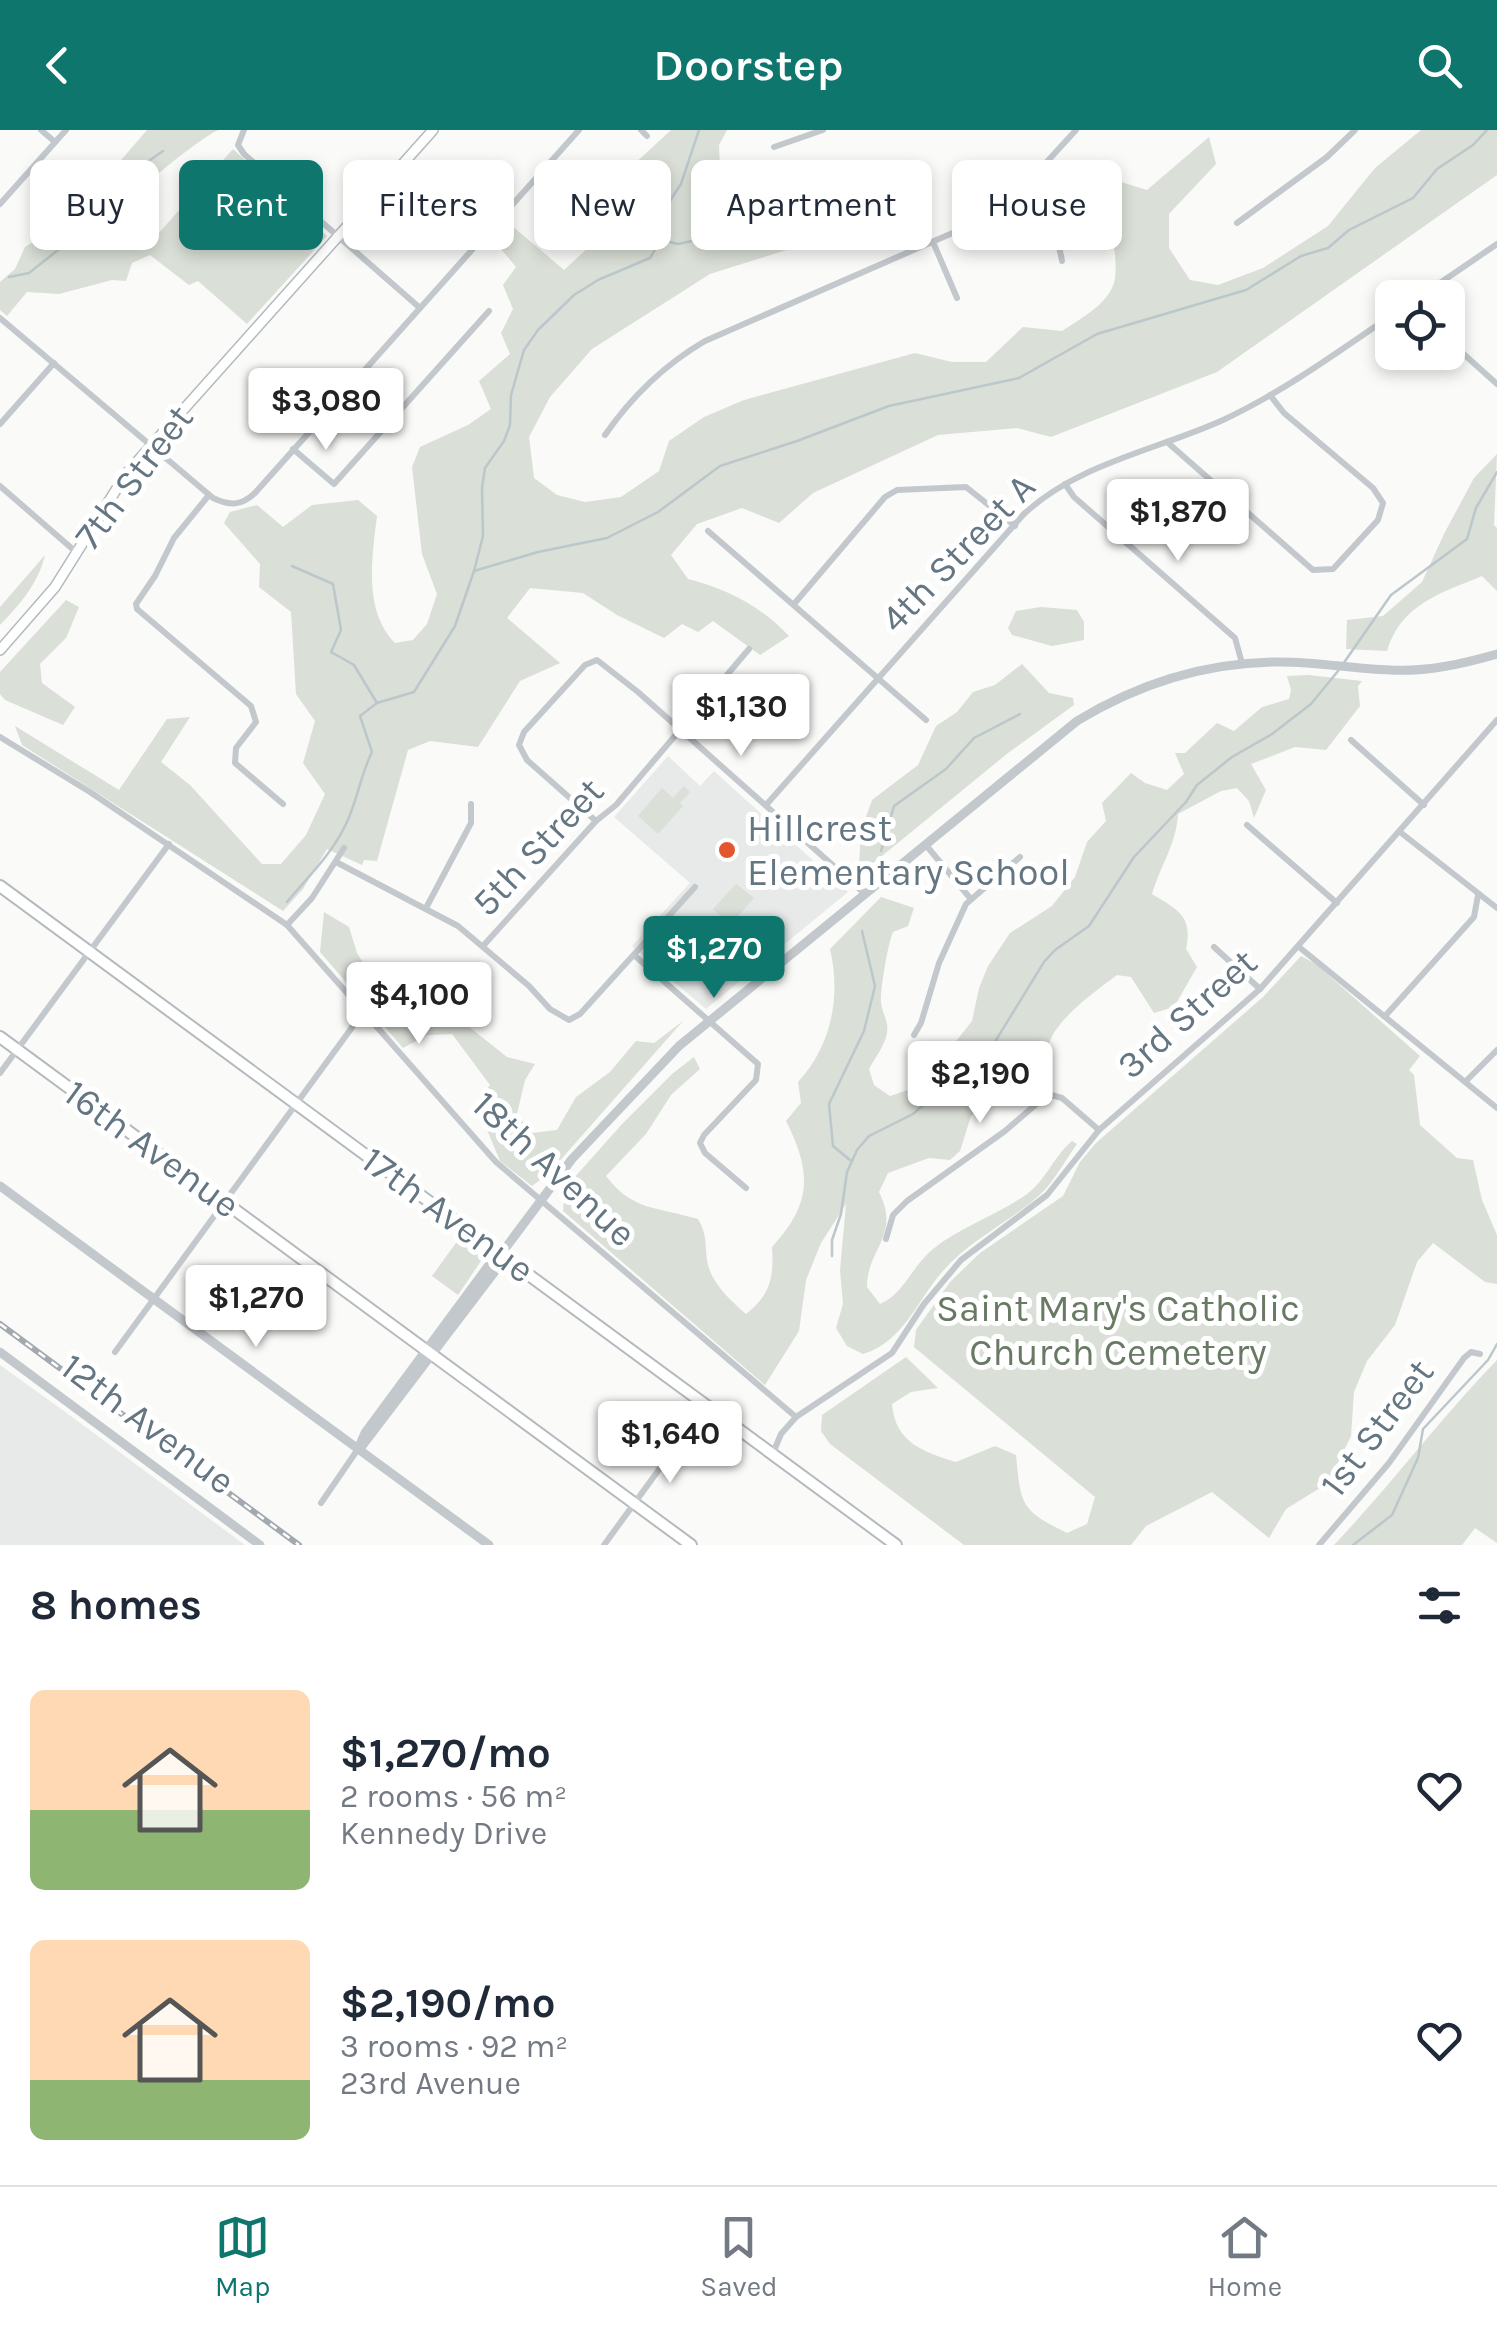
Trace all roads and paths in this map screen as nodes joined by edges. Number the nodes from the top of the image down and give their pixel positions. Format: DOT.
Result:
graph roads {
  1 [pos="42,130"];
  2 [pos="66,130"];
  3 [pos="244,130"];
  4 [pos="434,130"];
  5 [pos="579,130"];
  6 [pos="822,130"];
  7 [pos="1076,130"];
  8 [pos="1355,130"];
  9 [pos="54,142"];
  10 [pos="774,147"];
  11 [pos="1049,160"];
  12 [pos="0,204"];
  13 [pos="1237,223"];
  14 [pos="952,233"];
  15 [pos="338,235"];
  16 [pos="933,242"];
  17 [pos="1497,244"];
  18 [pos="1060,250"];
  19 [pos="1062,261"];
  20 [pos="1444,280"];
  21 [pos="956,298"];
  22 [pos="420,308"];
  23 [pos="489,311"];
  24 [pos="0,318"];
  25 [pos="1375,326"];
  26 [pos="1465,355"];
  27 [pos="54,362"];
  28 [pos="1497,384"];
  29 [pos="1270,396"];
  30 [pos="0,424"];
  31 [pos="605,435"];
  32 [pos="1167,442"];
  33 [pos="151,445"];
  34 [pos="294,449"];
  35 [pos="1065,484"];
  36 [pos="0,486"];
  37 [pos="209,495"];
  38 [pos="1015,526"];
  39 [pos="708,531"];
  40 [pos="76,552"];
  41 [pos="794,604"];
  42 [pos="749,649"];
  43 [pos="0,650"];
  44 [pos="1497,654"];
  45 [pos="1242,664"];
  46 [pos="878,679"];
  47 [pos="926,720"];
  48 [pos="1497,720"];
  49 [pos="681,730"];
  50 [pos="0,737"];
  51 [pos="1351,740"];
  52 [pos="283,804"];
  53 [pos="471,804"];
  54 [pos="1424,804"];
  55 [pos="766,805"];
  56 [pos="596,821"];
  57 [pos="1247,825"];
  58 [pos="1400,832"];
  59 [pos="169,844"];
  60 [pos="925,844"];
  61 [pos="344,848"];
  62 [pos="1020,857"];
  63 [pos="336,862"];
  64 [pos="0,886"];
  65 [pos="695,886"];
  66 [pos="864,893"];
  67 [pos="1478,896"];
  68 [pos="970,898"];
  69 [pos="1338,903"];
  70 [pos="426,908"];
  71 [pos="1497,908"];
  72 [pos="286,925"];
  73 [pos="484,946"];
  74 [pos="1299,946"];
  75 [pos="1214,947"];
  76 [pos="90,952"];
  77 [pos="634,955"];
  78 [pos="1260,989"];
  79 [pos="364,1012"];
  80 [pos="1386,1015"];
  81 [pos="709,1020"];
  82 [pos="914,1035"];
  83 [pos="0,1038"];
  84 [pos="17,1050"];
  85 [pos="1497,1050"];
  86 [pos="0,1073"];
  87 [pos="1466,1082"];
  88 [pos="296,1103"];
  89 [pos="1497,1108"];
  90 [pos="1100,1130"];
  91 [pos="0,1186"];
  92 [pos="746,1188"];
  93 [pos="541,1200"];
  94 [pos="223,1201"];
  95 [pos="886,1239"];
  96 [pos="501,1254"];
  97 [pos="154,1298"];
  98 [pos="0,1352"];
  99 [pos="114,1352"];
  100 [pos="429,1353"];
  101 [pos="1480,1354"];
  102 [pos="706,1404"];
  103 [pos="796,1417"];
  104 [pos="358,1449"];
  105 [pos="774,1453"];
  106 [pos="321,1503"];
  107 [pos="634,1504"];
  108 [pos="260,1545"];
  109 [pos="489,1545"];
  110 [pos="604,1545"];
  111 [pos="690,1545"];
  112 [pos="896,1545"];
  113 [pos="1319,1545"];
  1 -- 9 [label="street"];
  2 -- 9 [label="street"];
  3 -- 15 [label="street"];
  4 -- 15 [label="main road, 7th Street"];
  5 -- 22 [label="street"];
  6 -- 10 [label="street"];
  7 -- 11 [label="street"];
  8 -- 13 [label="street"];
  9 -- 12 [label="street"];
  14 -- 16 [label="street"];
  15 -- 22 [label="street"];
  15 -- 33 [label="main road, 7th Street"];
  16 -- 21 [label="street"];
  16 -- 31 [label="street"];
  17 -- 20 [label="street"];
  18 -- 19 [label="street"];
  22 -- 34 [label="street"];
  23 -- 34 [label="street"];
  24 -- 27 [label="street"];
  25 -- 29 [label="street, 4th Street A"];
  26 -- 28 [label="street"];
  27 -- 30 [label="street"];
  27 -- 33 [label="street"];
  29 -- 32 [label="street, 4th Street A"];
  29 -- 32 [label="street"];
  32 -- 35 [label="street, 4th Street A"];
  33 -- 37 [label="street"];
  33 -- 40 [label="main road, 7th Street"];
  34 -- 37 [label="street"];
  35 -- 38 [label="street, 4th Street A"];
  35 -- 45 [label="street"];
  36 -- 40 [label="street"];
  37 -- 52 [label="street"];
  38 -- 41 [label="street"];
  38 -- 46 [label="street, 4th Street A"];
  39 -- 41 [label="street"];
  40 -- 43 [label="main road, 7th Street"];
  41 -- 46 [label="street"];
  42 -- 49 [label="street, 5th Street"];
  44 -- 45 [label="street"];
  45 -- 60 [label="street"];
  46 -- 47 [label="street"];
  46 -- 55 [label="street, 4th Street A"];
  48 -- 54 [label="street, 3rd Street"];
  49 -- 55 [label="street"];
  49 -- 56 [label="street, 5th Street"];
  49 -- 56 [label="street"];
  50 -- 59 [label="street, 18th Avenue"];
  51 -- 54 [label="street"];
  53 -- 70 [label="street"];
  54 -- 58 [label="street, 3rd Street"];
  55 -- 66 [label="street"];
  56 -- 73 [label="street, 5th Street"];
  57 -- 69 [label="street"];
  58 -- 67 [label="street"];
  58 -- 69 [label="street, 3rd Street"];
  59 -- 72 [label="street, 18th Avenue"];
  59 -- 76 [label="street"];
  60 -- 66 [label="street"];
  60 -- 68 [label="street"];
  61 -- 63 [label="street"];
  62 -- 68 [label="street"];
  63 -- 70 [label="street"];
  63 -- 72 [label="street"];
  64 -- 76 [label="main road, 17th Avenue"];
  65 -- 77 [label="street"];
  66 -- 81 [label="street"];
  67 -- 71 [label="street"];
  67 -- 80 [label="street"];
  68 -- 82 [label="street"];
  69 -- 74 [label="street, 3rd Street"];
  70 -- 73 [label="street"];
  72 -- 79 [label="street, 18th Avenue"];
  73 -- 77 [label="street"];
  74 -- 78 [label="street, 3rd Street"];
  74 -- 80 [label="street"];
  75 -- 78 [label="street"];
  76 -- 84 [label="street"];
  76 -- 88 [label="main road, 17th Avenue"];
  77 -- 81 [label="street"];
  78 -- 90 [label="street, 3rd Street"];
  79 -- 88 [label="street"];
  79 -- 93 [label="street, 18th Avenue"];
  80 -- 87 [label="street"];
  81 -- 92 [label="street"];
  81 -- 93 [label="street"];
  83 -- 84 [label="main road, 16th Avenue"];
  84 -- 86 [label="street"];
  84 -- 94 [label="main road, 16th Avenue"];
  85 -- 87 [label="street"];
  87 -- 89 [label="street"];
  88 -- 94 [label="street"];
  88 -- 96 [label="main road, 17th Avenue"];
  90 -- 95 [label="street"];
  90 -- 103 [label="street, 3rd Street"];
  91 -- 97 [label="street"];
  93 -- 96 [label="street"];
  93 -- 103 [label="street, 18th Avenue"];
  94 -- 97 [label="street"];
  94 -- 100 [label="main road, 16th Avenue"];
  96 -- 100 [label="street"];
  96 -- 102 [label="main road, 17th Avenue"];
  97 -- 99 [label="street"];
  97 -- 104 [label="street"];
  98 -- 108 [label="street, 12th Avenue"];
  100 -- 104 [label="street"];
  100 -- 107 [label="main road, 16th Avenue"];
  101 -- 113 [label="street, 1st Street"];
  102 -- 105 [label="main road, 17th Avenue"];
  102 -- 107 [label="street"];
  103 -- 105 [label="street, 3rd Street"];
  104 -- 106 [label="street"];
  104 -- 109 [label="street"];
  105 -- 112 [label="main road, 17th Avenue"];
  107 -- 110 [label="street"];
  107 -- 111 [label="main road, 16th Avenue"];
}
